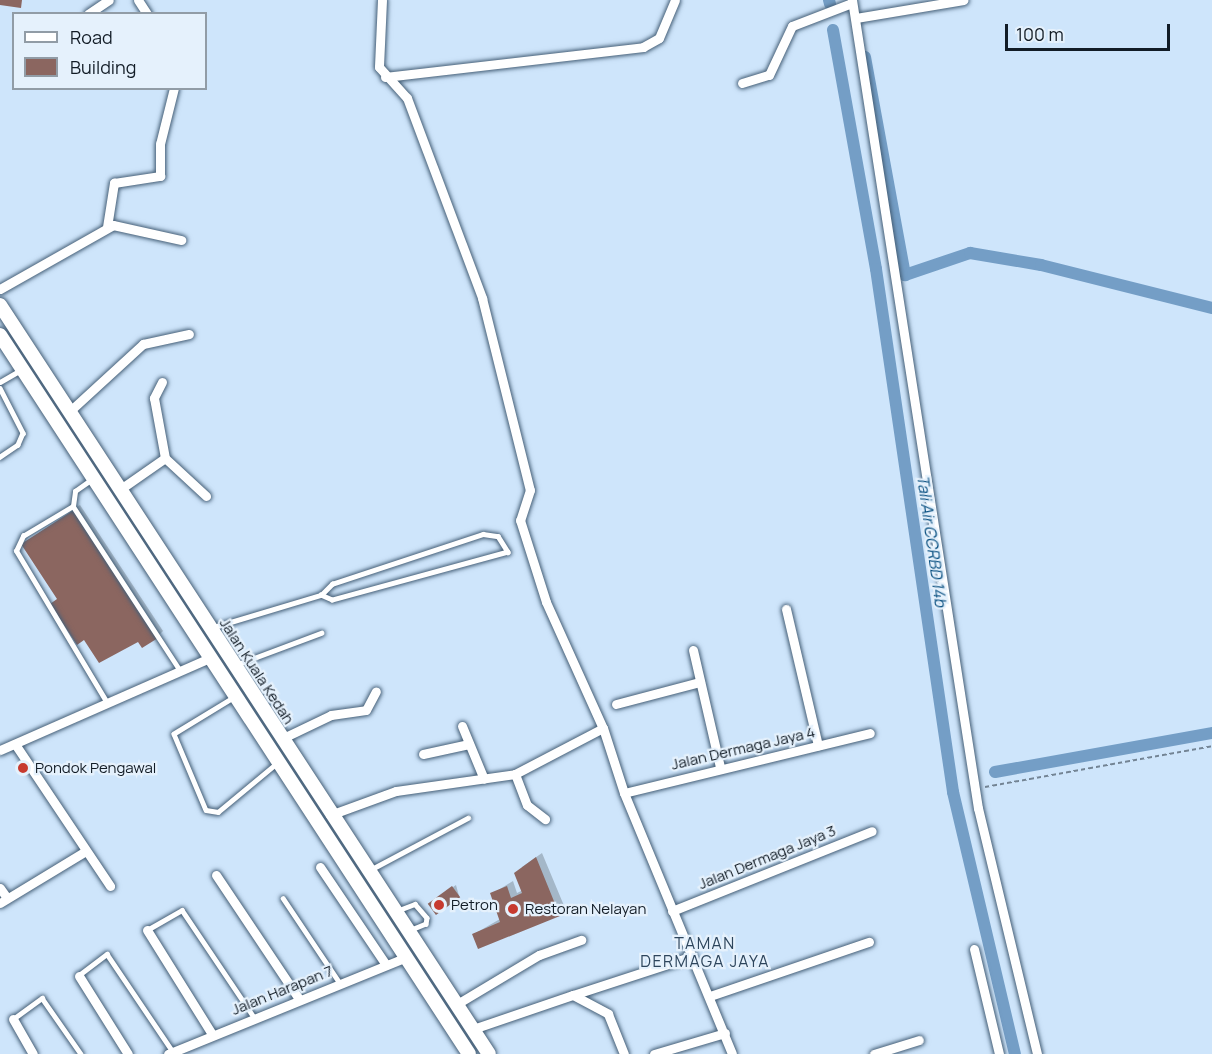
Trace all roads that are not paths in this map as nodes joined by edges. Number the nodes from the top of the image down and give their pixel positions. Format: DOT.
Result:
graph roads {
  1 [pos="109,0"];
  2 [pos="382,0"];
  3 [pos="675,0"];
  4 [pos="963,0"];
  5 [pos="852,1"];
  6 [pos="91,12"];
  7 [pos="856,18"];
  8 [pos="385,76"];
  9 [pos="742,83"];
  10 [pos="174,90"];
  11 [pos="107,227"];
  12 [pos="181,240"];
  13 [pos="0,289"];
  14 [pos="0,305"];
  15 [pos="189,334"];
  16 [pos="2,343"];
  17 [pos="32,351"];
  18 [pos="21,370"];
  19 [pos="0,382"];
  20 [pos="162,382"];
  21 [pos="0,388"];
  22 [pos="70,410"];
  23 [pos="0,457"];
  24 [pos="165,458"];
  25 [pos="94,478"];
  26 [pos="122,488"];
  27 [pos="206,496"];
  28 [pos="73,506"];
  29 [pos="321,596"];
  30 [pos="786,609"];
  31 [pos="210,629"];
  32 [pos="321,633"];
  33 [pos="693,650"];
  34 [pos="210,658"];
  35 [pos="233,666"];
  36 [pos="180,671"];
  37 [pos="700,682"];
  38 [pos="376,691"];
  39 [pos="236,697"];
  40 [pos="107,703"];
  41 [pos="616,704"];
  42 [pos="462,726"];
  43 [pos="603,728"];
  44 [pos="870,733"];
  45 [pos="281,739"];
  46 [pos="15,744"];
  47 [pos="469,744"];
  48 [pos="818,745"];
  49 [pos="0,750"];
  50 [pos="423,754"];
  51 [pos="278,762"];
  52 [pos="720,767"];
  53 [pos="514,774"];
  54 [pos="484,779"];
  55 [pos="624,793"];
  56 [pos="330,815"];
  57 [pos="468,818"];
  58 [pos="545,819"];
  59 [pos="872,831"];
  60 [pos="86,851"];
  61 [pos="320,867"];
  62 [pos="370,870"];
  63 [pos="216,875"];
  64 [pos="110,886"];
  65 [pos="0,888"];
  66 [pos="364,890"];
  67 [pos="283,898"];
  68 [pos="3,900"];
  69 [pos="672,911"];
  70 [pos="397,912"];
  71 [pos="147,930"];
  72 [pos="409,931"];
  73 [pos="581,940"];
  74 [pos="869,942"];
  75 [pos="974,949"];
  76 [pos="692,956"];
  77 [pos="407,957"];
  78 [pos="386,965"];
  79 [pos="79,976"];
  80 [pos="340,983"];
  81 [pos="573,995"];
  82 [pos="710,996"];
  83 [pos="299,999"];
  84 [pos="457,1004"];
  85 [pos="254,1017"];
  86 [pos="13,1019"];
  87 [pos="473,1029"];
  88 [pos="725,1033"];
  89 [pos="212,1034"];
  90 [pos="919,1040"];
  91 [pos="170,1053"];
  92 [pos="33,1054"];
  93 [pos="81,1054"];
  94 [pos="128,1054"];
  95 [pos="469,1054"];
  96 [pos="489,1054"];
  97 [pos="624,1054"];
  98 [pos="654,1054"];
  99 [pos="732,1054"];
  100 [pos="874,1054"];
  101 [pos="999,1054"];
  102 [pos="1037,1054"];
  1 -- 6 [label="street"];
  2 -- 8 [label="street"];
  3 -- 8 [label="street"];
  4 -- 7 [label="street"];
  5 -- 7 [label="street"];
  5 -- 9 [label="street"];
  7 -- 102 [label="street"];
  8 -- 43 [label="street"];
  10 -- 11 [label="street"];
  11 -- 12 [label="street"];
  11 -- 13 [label="street"];
  14 -- 17 [label="main road, Jalan Kuala Kedah"];
  15 -- 22 [label="street"];
  16 -- 18 [label="main road"];
  17 -- 18 [label="main road"];
  17 -- 22 [label="main road, Jalan Kuala Kedah"];
  18 -- 19 [label="lane"];
  18 -- 25 [label="main road"];
  20 -- 24 [label="street"];
  21 -- 23 [label="lane"];
  22 -- 26 [label="main road, Jalan Kuala Kedah"];
  24 -- 26 [label="street"];
  24 -- 27 [label="street"];
  25 -- 28 [label="lane"];
  25 -- 34 [label="main road"];
  26 -- 31 [label="main road, Jalan Kuala Kedah"];
  28 -- 36 [label="lane"];
  28 -- 40 [label="lane"];
  29 -- 29 [label="lane"];
  29 -- 31 [label="lane"];
  30 -- 48 [label="street"];
  31 -- 35 [label="main road, Jalan Kuala Kedah"];
  32 -- 35 [label="lane"];
  33 -- 37 [label="street"];
  34 -- 36 [label="street"];
  34 -- 39 [label="main road"];
  35 -- 45 [label="main road, Jalan Kuala Kedah"];
  36 -- 40 [label="street"];
  37 -- 41 [label="street"];
  37 -- 52 [label="street"];
  38 -- 45 [label="street"];
  39 -- 51 [label="main road"];
  39 -- 51 [label="lane"];
  40 -- 46 [label="street"];
  42 -- 47 [label="street"];
  43 -- 53 [label="street"];
  43 -- 55 [label="street"];
  44 -- 48 [label="street, Jalan Dermaga Jaya 4"];
  45 -- 56 [label="main road, Jalan Kuala Kedah"];
  46 -- 49 [label="street"];
  46 -- 60 [label="street"];
  47 -- 50 [label="street"];
  47 -- 54 [label="street"];
  48 -- 52 [label="street, Jalan Dermaga Jaya 4"];
  51 -- 66 [label="main road"];
  52 -- 55 [label="street, Jalan Dermaga Jaya 4"];
  53 -- 54 [label="street"];
  53 -- 58 [label="street"];
  54 -- 56 [label="street"];
  55 -- 69 [label="street"];
  56 -- 62 [label="main road, Jalan Kuala Kedah"];
  57 -- 62 [label="lane"];
  59 -- 69 [label="street, Jalan Dermaga Jaya 3"];
  60 -- 64 [label="street"];
  60 -- 68 [label="street"];
  61 -- 78 [label="street"];
  62 -- 66 [label="main road"];
  62 -- 70 [label="main road, Jalan Kuala Kedah"];
  63 -- 83 [label="street"];
  65 -- 68 [label="street"];
  66 -- 77 [label="main road"];
  67 -- 80 [label="lane"];
  69 -- 76 [label="street"];
  70 -- 72 [label="main road, Jalan Kuala Kedah"];
  70 -- 72 [label="lane"];
  71 -- 85 [label="lane"];
  71 -- 89 [label="street"];
  72 -- 84 [label="main road, Jalan Kuala Kedah"];
  73 -- 84 [label="street"];
  74 -- 82 [label="street"];
  75 -- 101 [label="street"];
  76 -- 81 [label="street"];
  76 -- 82 [label="street"];
  77 -- 78 [label="street, Jalan Harapan 7"];
  77 -- 95 [label="main road"];
  78 -- 80 [label="street, Jalan Harapan 7"];
  79 -- 91 [label="lane"];
  79 -- 94 [label="street"];
  80 -- 83 [label="street, Jalan Harapan 7"];
  81 -- 87 [label="street"];
  81 -- 97 [label="street"];
  82 -- 88 [label="street"];
  83 -- 85 [label="street, Jalan Harapan 7"];
  84 -- 87 [label="main road, Jalan Kuala Kedah"];
  85 -- 89 [label="street, Jalan Harapan 7"];
  86 -- 92 [label="street"];
  86 -- 93 [label="lane"];
  87 -- 96 [label="main road, Jalan Kuala Kedah"];
  88 -- 98 [label="street"];
  88 -- 99 [label="street"];
  89 -- 91 [label="street, Jalan Harapan 7"];
  90 -- 100 [label="street"];
}
